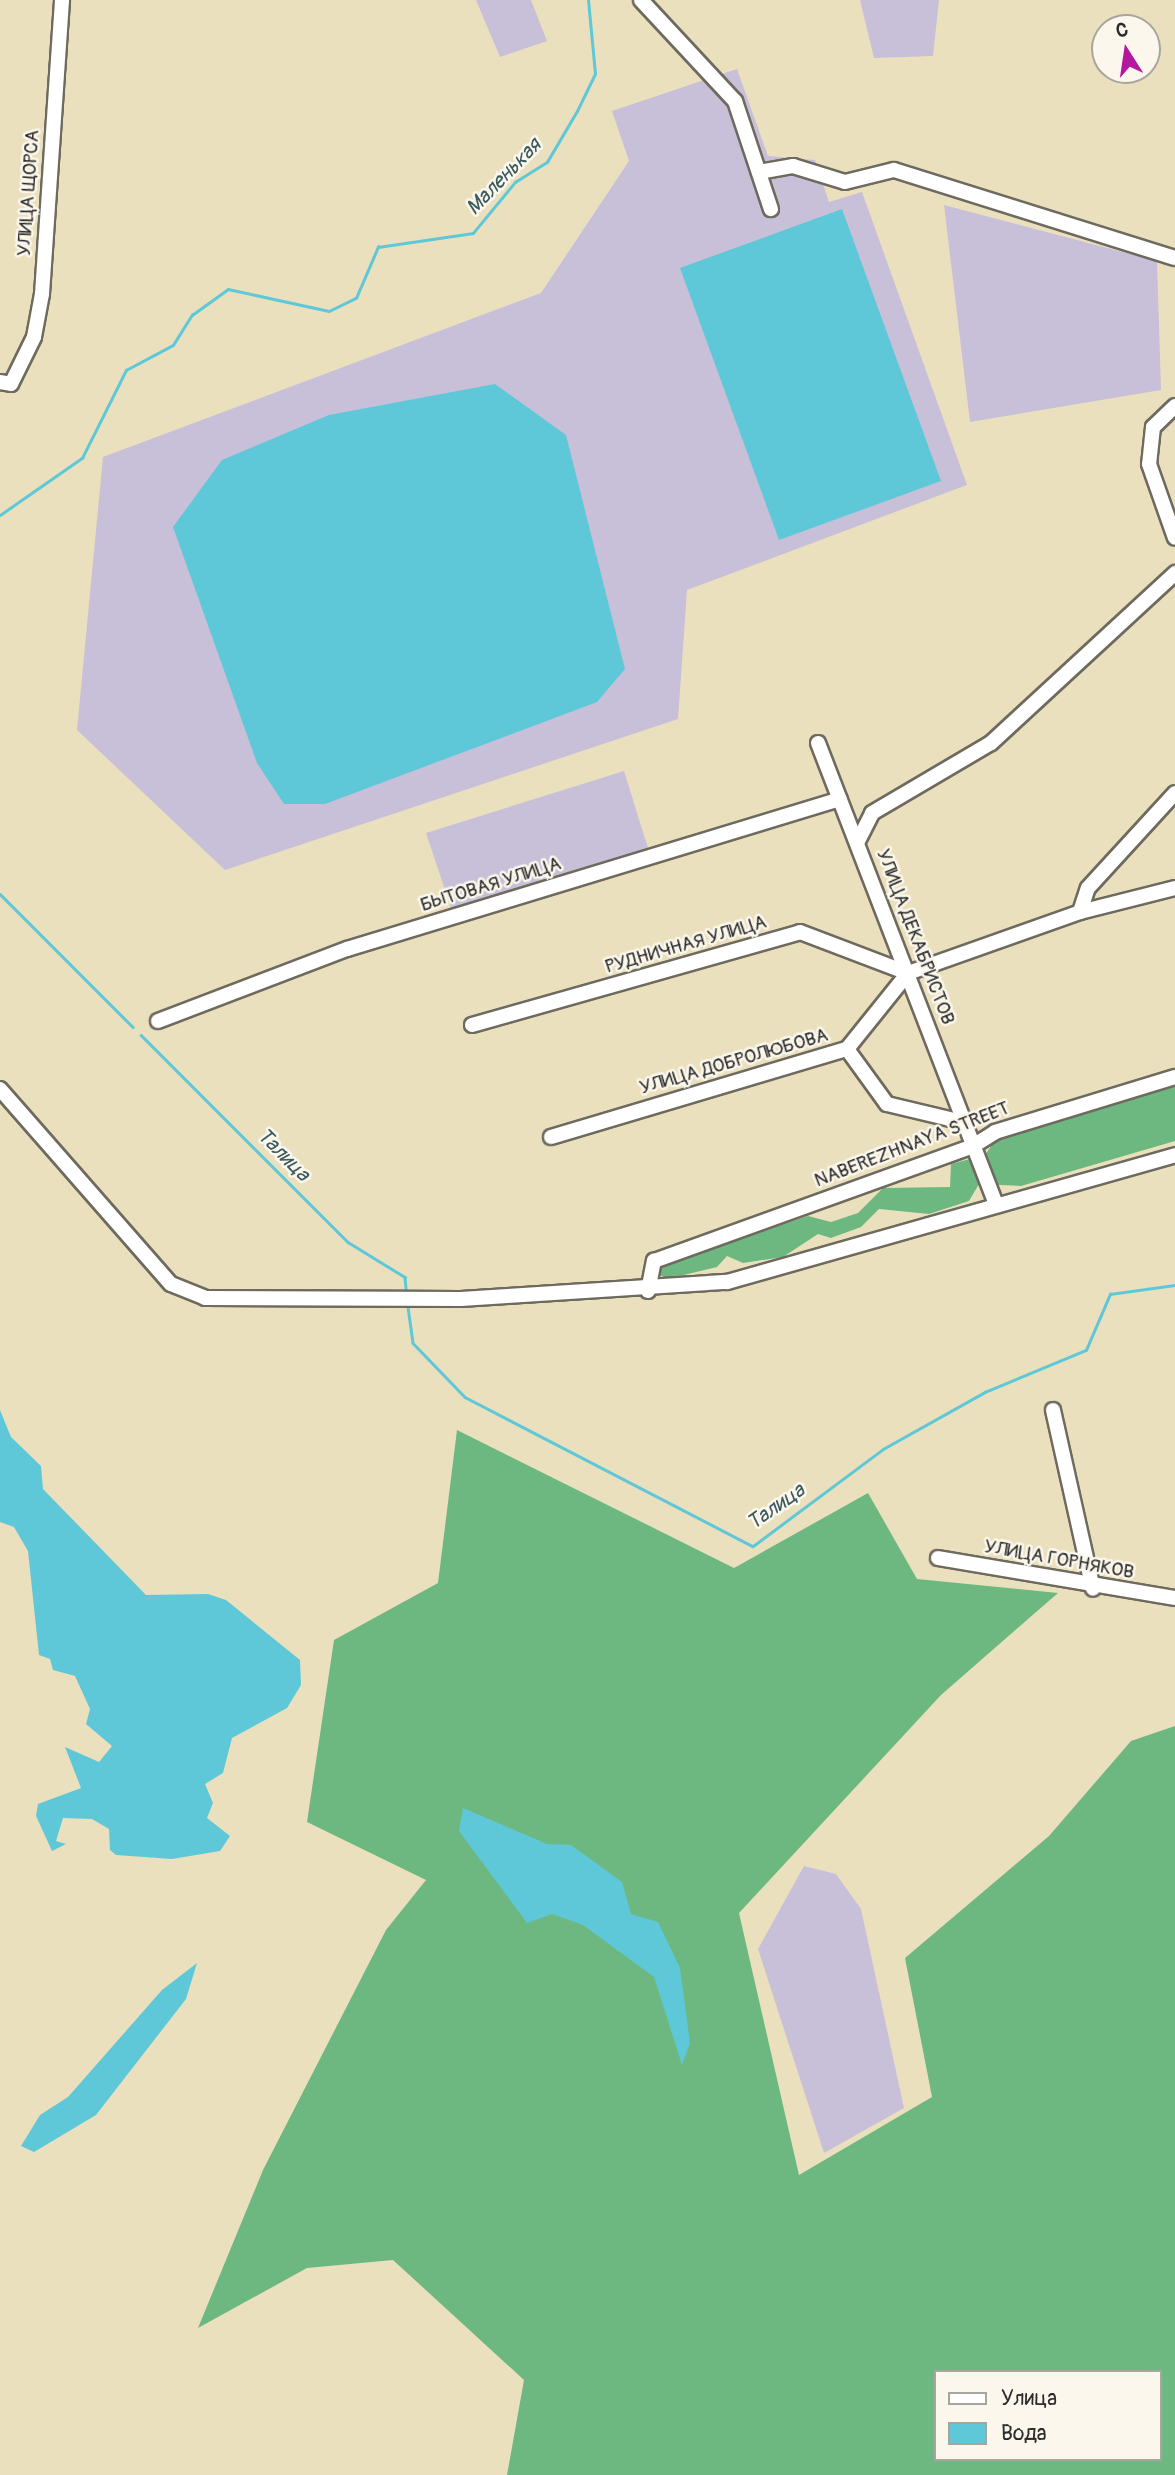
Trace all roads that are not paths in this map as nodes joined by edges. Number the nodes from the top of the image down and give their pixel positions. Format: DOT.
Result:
graph roads {
  1 [pos="62,0"];
  2 [pos="641,0"];
  3 [pos="759,172"];
  4 [pos="771,209"];
  5 [pos="1175,258"];
  6 [pos="6,383"];
  7 [pos="1175,406"];
  8 [pos="1175,538"];
  9 [pos="1175,573"];
  10 [pos="818,743"];
  11 [pos="1175,793"];
  12 [pos="840,799"];
  13 [pos="858,841"];
  14 [pos="1175,888"];
  15 [pos="1080,912"];
  16 [pos="908,973"];
  17 [pos="158,1021"];
  18 [pos="472,1026"];
  19 [pos="847,1049"];
  20 [pos="1175,1077"];
  21 [pos="0,1089"];
  22 [pos="967,1123"];
  23 [pos="551,1136"];
  24 [pos="974,1146"];
  25 [pos="1175,1155"];
  26 [pos="996,1205"];
  27 [pos="648,1291"];
  28 [pos="1053,1410"];
  29 [pos="937,1558"];
  30 [pos="1093,1588"];
  31 [pos="1175,1598"];
  1 -- 6 [label="street, УЛИЦА ЩОРСА"];
  2 -- 3 [label="street"];
  3 -- 4 [label="street"];
  3 -- 5 [label="street"];
  7 -- 8 [label="street"];
  9 -- 13 [label="street"];
  10 -- 12 [label="street, УЛИЦА ДЕКАБРИСТОВ"];
  11 -- 15 [label="street"];
  12 -- 13 [label="street, УЛИЦА ДЕКАБРИСТОВ"];
  12 -- 17 [label="street, БЫТОВАЯ УЛИЦА"];
  13 -- 16 [label="street, УЛИЦА ДЕКАБРИСТОВ"];
  14 -- 15 [label="street"];
  15 -- 16 [label="street"];
  16 -- 18 [label="street, РУДНИЧНАЯ УЛИЦА"];
  16 -- 19 [label="street, УЛИЦА ДОБРОЛЮБОВА"];
  16 -- 22 [label="street, УЛИЦА ДЕКАБРИСТОВ"];
  19 -- 22 [label="street"];
  19 -- 23 [label="street, УЛИЦА ДОБРОЛЮБОВА"];
  20 -- 24 [label="street, NABEREZHNAYA STREET"];
  21 -- 27 [label="street"];
  22 -- 24 [label="street, УЛИЦА ДЕКАБРИСТОВ"];
  24 -- 26 [label="street, УЛИЦА ДЕКАБРИСТОВ"];
  24 -- 27 [label="street, NABEREZHNAYA STREET"];
  25 -- 26 [label="street"];
  26 -- 27 [label="street"];
  28 -- 30 [label="street"];
  29 -- 30 [label="street, УЛИЦА ГОРНЯКОВ"];
  30 -- 31 [label="street, УЛИЦА ГОРНЯКОВ"];
}
